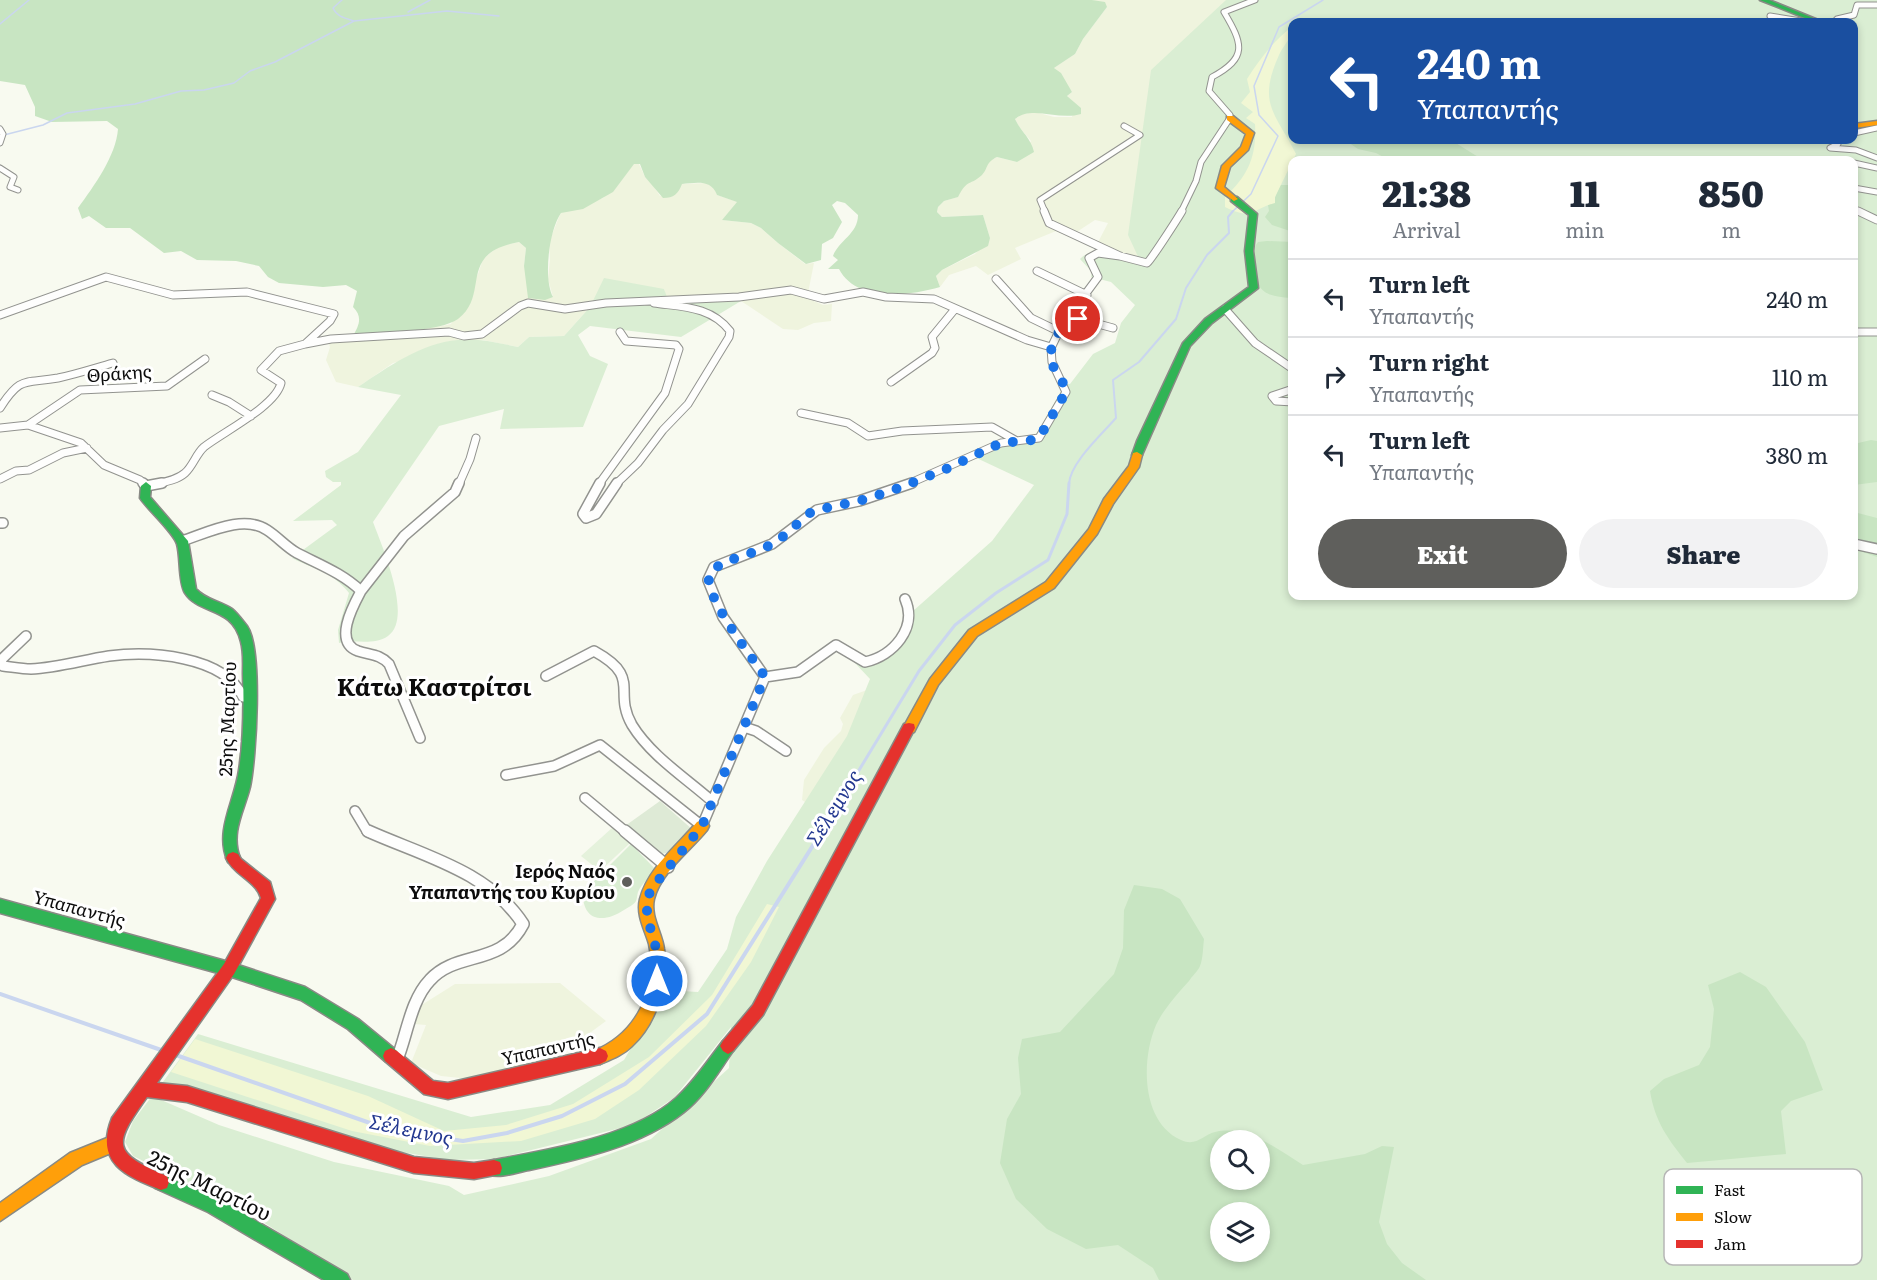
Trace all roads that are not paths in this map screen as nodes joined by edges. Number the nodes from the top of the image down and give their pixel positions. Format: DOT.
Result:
graph roads {
  1 [pos="1231,0"];
  2 [pos="1255,0"];
  3 [pos="1763,0"];
  4 [pos="1877,5"];
  5 [pos="1236,6"];
  6 [pos="1770,16"];
  7 [pos="1782,18"];
  8 [pos="1810,18"];
  9 [pos="1841,18"];
  10 [pos="1230,118"];
  11 [pos="1877,123"];
  12 [pos="1858,125"];
  13 [pos="1124,126"];
  14 [pos="1877,128"];
  15 [pos="0,129"];
  16 [pos="1858,132"];
  17 [pos="0,143"];
  18 [pos="1838,144"];
  19 [pos="1877,158"];
  20 [pos="1858,165"];
  21 [pos="0,168"];
  22 [pos="1877,168"];
  23 [pos="1858,189"];
  24 [pos="18,190"];
  25 [pos="1877,192"];
  26 [pos="1858,211"];
  27 [pos="1877,220"];
  28 [pos="1120,256"];
  29 [pos="1037,271"];
  30 [pos="996,279"];
  31 [pos="1087,295"];
  32 [pos="643,301"];
  33 [pos="955,309"];
  34 [pos="1225,309"];
  35 [pos="0,315"];
  36 [pos="1113,328"];
  37 [pos="1061,330"];
  38 [pos="620,332"];
  39 [pos="1858,332"];
  40 [pos="1877,332"];
  41 [pos="304,344"];
  42 [pos="1052,347"];
  43 [pos="205,359"];
  44 [pos="113,363"];
  45 [pos="1288,366"];
  46 [pos="891,382"];
  47 [pos="1288,390"];
  48 [pos="213,395"];
  49 [pos="1288,402"];
  50 [pos="0,408"];
  51 [pos="801,412"];
  52 [pos="251,416"];
  53 [pos="28,425"];
  54 [pos="0,428"];
  55 [pos="476,438"];
  56 [pos="1015,440"];
  57 [pos="87,448"];
  58 [pos="0,478"];
  59 [pos="146,486"];
  60 [pos="182,541"];
  61 [pos="1858,545"];
  62 [pos="1877,549"];
  63 [pos="361,591"];
  64 [pos="904,599"];
  65 [pos="26,636"];
  66 [pos="546,676"];
  67 [pos="765,677"];
  68 [pos="247,697"];
  69 [pos="744,727"];
  70 [pos="420,738"];
  71 [pos="786,751"];
  72 [pos="506,775"];
  73 [pos="585,798"];
  74 [pos="713,802"];
  75 [pos="355,812"];
  76 [pos="702,826"];
  77 [pos="668,867"];
  78 [pos="0,906"];
  79 [pos="229,969"];
  80 [pos="396,1063"];
  81 [pos="144,1089"];
  82 [pos="112,1144"];
  83 [pos="0,1213"];
  84 [pos="341,1280"];
  1 -- 5 [label="street"];
  2 -- 5 [label="street"];
  3 -- 8 [label="street"];
  4 -- 9 [label="street"];
  5 -- 10 [label="street"];
  6 -- 7 [label="street"];
  10 -- 28 [label="street"];
  10 -- 34 [label="street"];
  11 -- 12 [label="street"];
  13 -- 28 [label="street"];
  14 -- 16 [label="street"];
  15 -- 17 [label="street"];
  18 -- 19 [label="street"];
  20 -- 22 [label="street"];
  21 -- 24 [label="street"];
  23 -- 25 [label="street"];
  26 -- 27 [label="street"];
  28 -- 31 [label="street"];
  29 -- 31 [label="street"];
  30 -- 37 [label="street"];
  31 -- 37 [label="street"];
  32 -- 33 [label="street"];
  32 -- 38 [label="street"];
  32 -- 41 [label="street"];
  33 -- 42 [label="street"];
  33 -- 46 [label="street"];
  34 -- 45 [label="street"];
  34 -- 81 [label="street"];
  35 -- 41 [label="street"];
  36 -- 37 [label="street"];
  37 -- 42 [label="street"];
  39 -- 40 [label="street"];
  41 -- 52 [label="street"];
  42 -- 56 [label="street"];
  43 -- 53 [label="street, Θράκης"];
  44 -- 50 [label="street"];
  47 -- 49 [label="street"];
  48 -- 52 [label="street"];
  51 -- 56 [label="street"];
  52 -- 59 [label="street"];
  53 -- 54 [label="street"];
  53 -- 57 [label="street"];
  55 -- 63 [label="street"];
  56 -- 67 [label="street"];
  57 -- 58 [label="street"];
  57 -- 59 [label="street"];
  59 -- 60 [label="street"];
  60 -- 63 [label="street"];
  60 -- 68 [label="street, 25ης Μαρτίου"];
  61 -- 62 [label="street"];
  63 -- 70 [label="street"];
  64 -- 67 [label="street"];
  65 -- 68 [label="street"];
  66 -- 74 [label="street"];
  67 -- 69 [label="street, Υπαπαντής"];
  68 -- 79 [label="street, 25ης Μαρτίου"];
  69 -- 71 [label="street"];
  69 -- 74 [label="street, Υπαπαντής"];
  72 -- 76 [label="street"];
  73 -- 77 [label="street"];
  74 -- 76 [label="street, Υπαπαντής"];
  75 -- 80 [label="street"];
  76 -- 77 [label="street, Υπαπαντής"];
  77 -- 80 [label="street, Υπαπαντής"];
  78 -- 79 [label="street, Υπαπαντής"];
  79 -- 80 [label="street, Υπαπαντής"];
  79 -- 81 [label="street, 25ης Μαρτίου"];
  81 -- 82 [label="street"];
  82 -- 83 [label="street"];
  82 -- 84 [label="street, 25ης Μαρτίου"];
}
